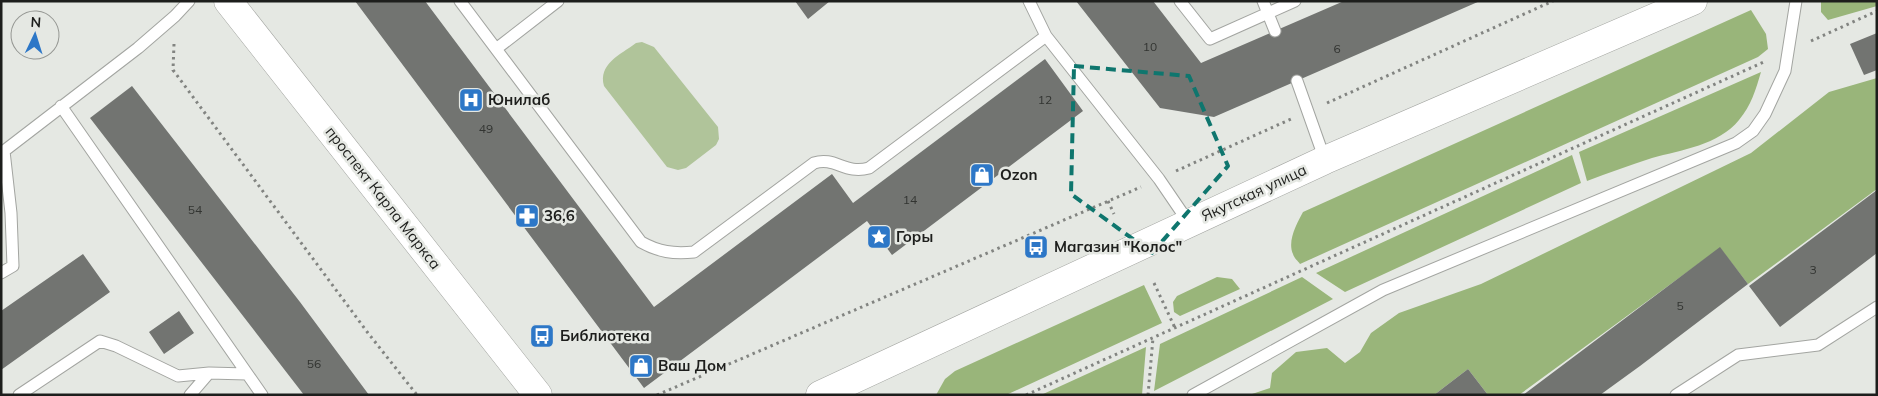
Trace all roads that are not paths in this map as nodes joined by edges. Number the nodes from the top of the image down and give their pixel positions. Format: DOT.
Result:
graph roads {
  1 [pos="188,1"];
  2 [pos="228,1"];
  3 [pos="460,1"];
  4 [pos="558,1"];
  5 [pos="1028,1"];
  6 [pos="1180,1"];
  7 [pos="1263,1"];
  8 [pos="1295,1"];
  9 [pos="1694,1"];
  10 [pos="1796,1"];
  11 [pos="1268,13"];
  12 [pos="1275,30"];
  13 [pos="1046,36"];
  14 [pos="496,49"];
  15 [pos="1297,81"];
  16 [pos="61,106"];
  17 [pos="3,152"];
  18 [pos="1325,160"];
  19 [pos="1,202"];
  20 [pos="11,213"];
  21 [pos="1190,223"];
  22 [pos="1,273"];
  23 [pos="1877,308"];
  24 [pos="209,373"];
  25 [pos="247,374"];
  26 [pos="19,395"];
  27 [pos="190,395"];
  28 [pos="262,395"];
  29 [pos="538,395"];
  30 [pos="820,395"];
  31 [pos="1193,395"];
  32 [pos="1676,395"];
  1 -- 16 [label="lane"];
  2 -- 29 [label="street, проспект Карла Маркса"];
  3 -- 14 [label="lane"];
  4 -- 14 [label="lane"];
  5 -- 13 [label="lane"];
  6 -- 11 [label="lane"];
  7 -- 11 [label="lane"];
  8 -- 11 [label="lane"];
  9 -- 18 [label="street, Якутская улица"];
  10 -- 31 [label="lane"];
  11 -- 12 [label="lane"];
  13 -- 14 [label="lane"];
  13 -- 21 [label="lane"];
  15 -- 18 [label="lane"];
  16 -- 17 [label="lane"];
  16 -- 25 [label="lane"];
  17 -- 20 [label="lane"];
  18 -- 21 [label="street, Якутская улица"];
  19 -- 20 [label="lane"];
  20 -- 22 [label="lane"];
  21 -- 30 [label="street, Якутская улица"];
  23 -- 32 [label="lane"];
  24 -- 25 [label="lane"];
  24 -- 26 [label="lane"];
  24 -- 27 [label="lane"];
  25 -- 28 [label="lane"];
}
